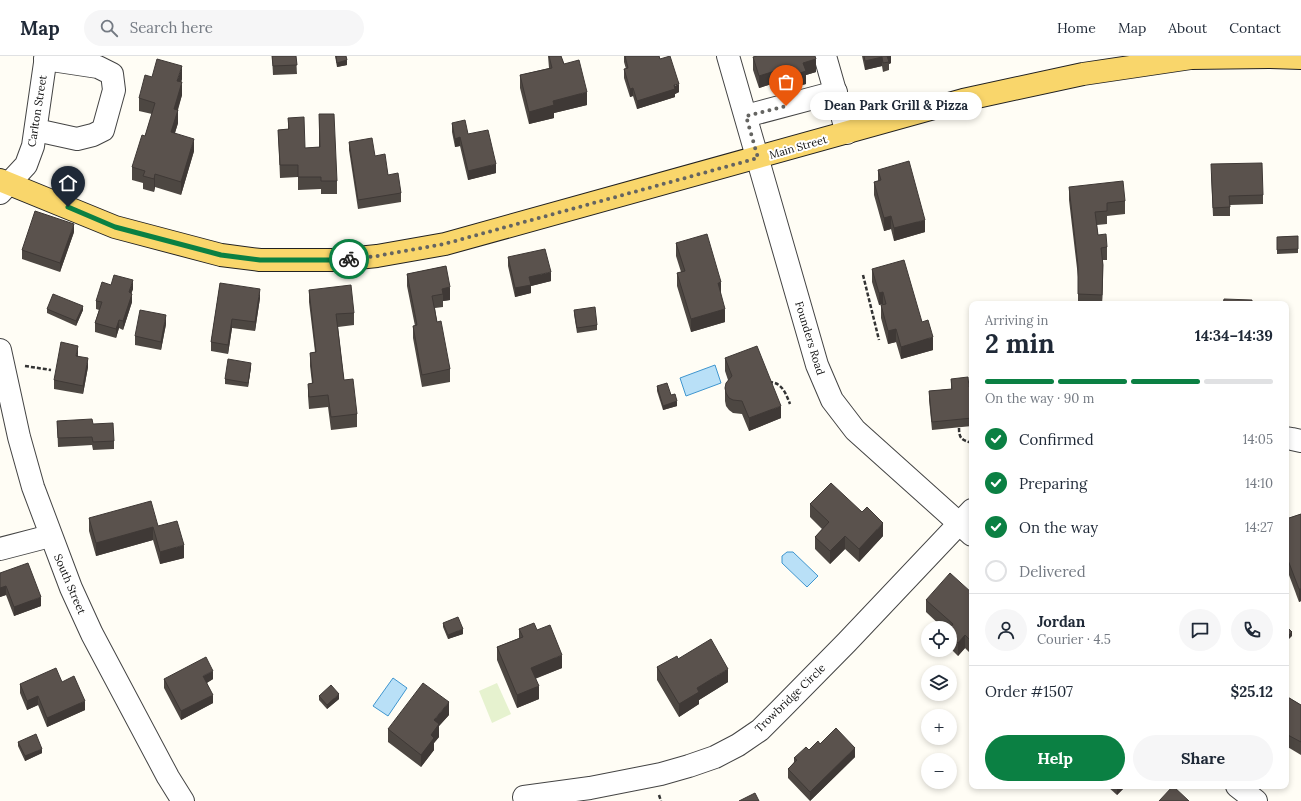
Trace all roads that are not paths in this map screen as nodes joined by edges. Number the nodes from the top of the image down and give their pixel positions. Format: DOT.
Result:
graph roads {
  1 [pos="728,56"];
  2 [pos="826,56"];
  3 [pos="45,57"];
  4 [pos="1191,57"];
  5 [pos="1301,58"];
  6 [pos="836,92"];
  7 [pos="746,116"];
  8 [pos="36,130"];
  9 [pos="848,133"];
  10 [pos="758,158"];
  11 [pos="3,185"];
  12 [pos="0,350"];
  13 [pos="1289,438"];
  14 [pos="1301,442"];
  15 [pos="968,523"];
  16 [pos="50,536"];
  17 [pos="0,549"];
  18 [pos="1241,789"];
  19 [pos="524,797"];
  20 [pos="182,801"];
  21 [pos="1256,801"];
  1 -- 7 [label="street, Founders Road"];
  2 -- 6 [label="street"];
  3 -- 8 [label="street, Carlton Street"];
  3 -- 8 [label="street"];
  4 -- 5 [label="main road, Main Street"];
  4 -- 9 [label="main road, Main Street"];
  6 -- 7 [label="street"];
  6 -- 9 [label="street"];
  7 -- 10 [label="street, Founders Road"];
  8 -- 11 [label="street, Carlton Street"];
  9 -- 10 [label="main road, Main Street"];
  10 -- 11 [label="main road, Main Street"];
  10 -- 15 [label="street, Founders Road"];
  12 -- 16 [label="street, South Street"];
  13 -- 14 [label="street"];
  15 -- 19 [label="street, Trowbridge Circle"];
  16 -- 17 [label="street"];
  16 -- 20 [label="street, South Street"];
  18 -- 21 [label="street"];
}
